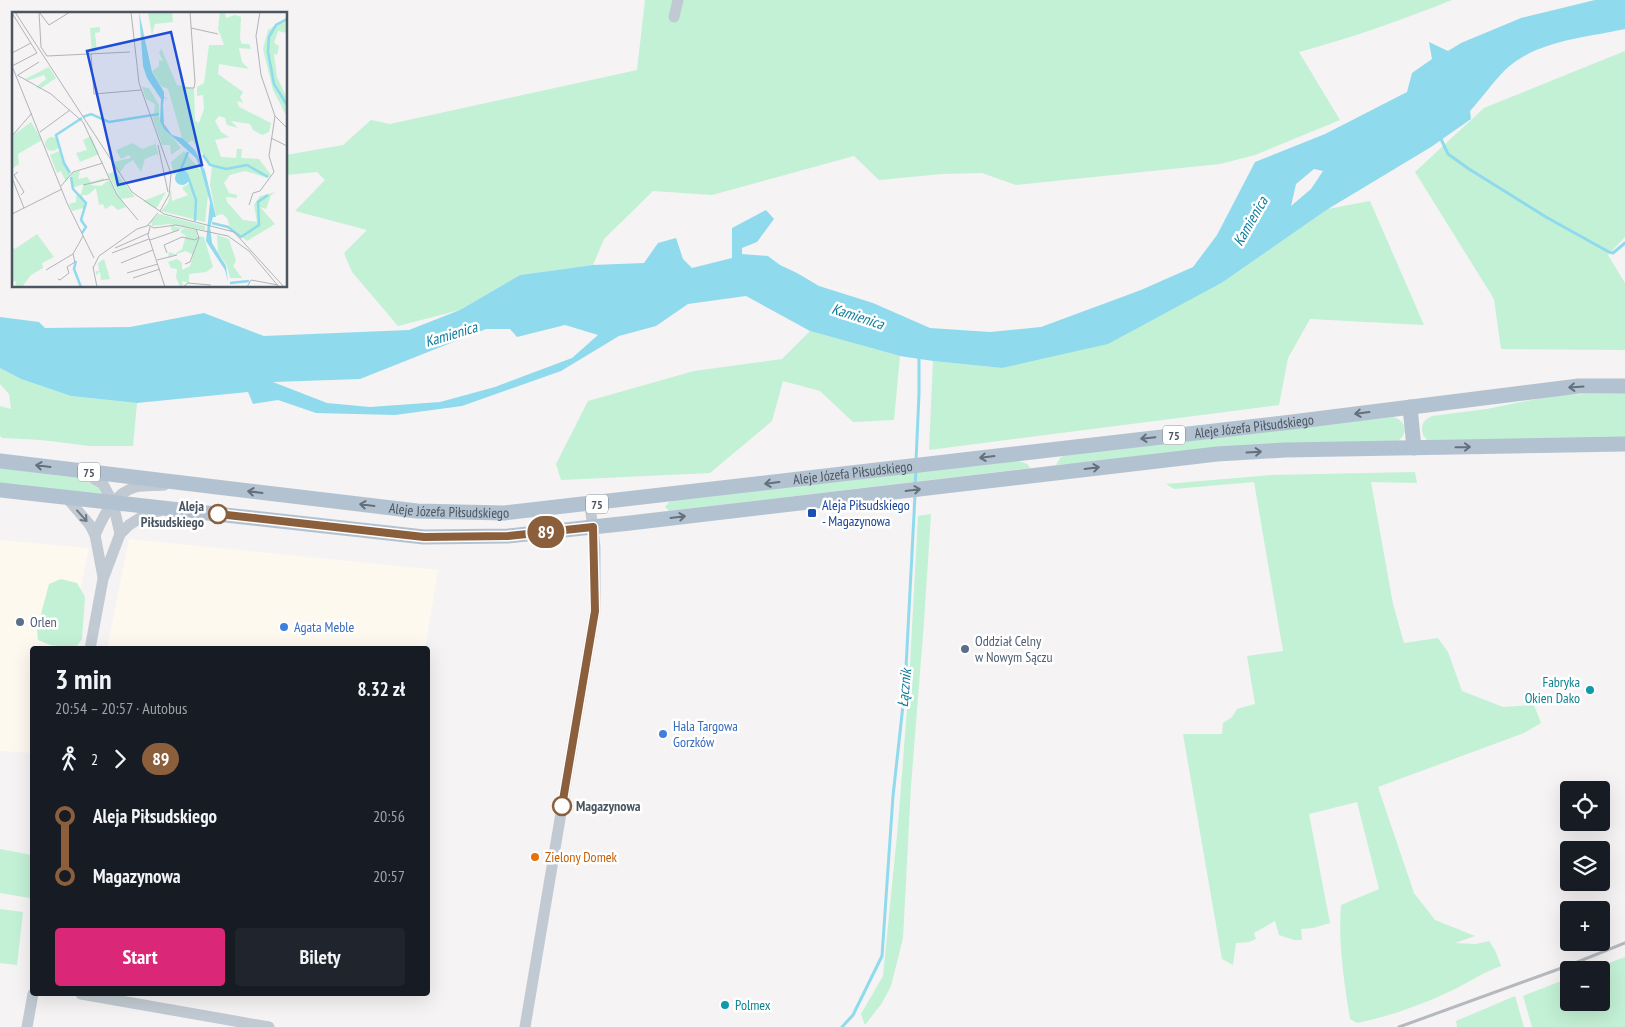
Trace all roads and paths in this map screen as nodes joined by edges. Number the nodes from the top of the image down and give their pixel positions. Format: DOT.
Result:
graph roads {
  1 [pos="678,0"];
  2 [pos="674,17"];
  3 [pos="1625,386"];
  4 [pos="1410,407"];
  5 [pos="1625,444"];
  6 [pos="1414,448"];
  7 [pos="0,461"];
  8 [pos="80,471"];
  9 [pos="178,483"];
  10 [pos="0,490"];
  11 [pos="654,497"];
  12 [pos="67,498"];
  13 [pos="304,498"];
  14 [pos="113,503"];
  15 [pos="590,505"];
  16 [pos="175,510"];
  17 [pos="656,520"];
  18 [pos="300,523"];
  19 [pos="593,527"];
  20 [pos="120,534"];
  21 [pos="95,535"];
  22 [pos="103,579"];
  23 [pos="91,646"];
  24 [pos="33,996"];
  25 [pos="93,996"];
  26 [pos="27,1027"];
  27 [pos="269,1027"];
  28 [pos="525,1027"];
  1 -- 2 [label="street"];
  3 -- 4 [label="main road, Aleje Józefa Piłsudskiego / 75, one-way"];
  4 -- 6 [label="main road"];
  4 -- 11 [label="main road, Aleje Józefa Piłsudskiego / 75, one-way"];
  6 -- 5 [label="main road, Aleje Józefa Piłsudskiego / 75, one-way"];
  17 -- 6 [label="main road, Aleje Józefa Piłsudskiego / 75, one-way"];
  8 -- 7 [label="main road, Aleje Józefa Piłsudskiego / 75, one-way"];
  8 -- 9 [label="main road, Aleje Józefa Piłsudskiego / 75"];
  8 -- 14 [label="street, Aleje Józefa Piłsudskiego"];
  13 -- 9 [label="main road, Aleje Józefa Piłsudskiego / 75, one-way"];
  9 -- 14 [label="street"];
  10 -- 12 [label="main road, Aleje Józefa Piłsudskiego / 75"];
  11 -- 15 [label="main road, Aleje Józefa Piłsudskiego / 75"];
  11 -- 17 [label="main road"];
  12 -- 14 [label="main road, Aleje Józefa Piłsudskiego / 75"];
  12 -- 21 [label="street, one-way"];
  15 -- 13 [label="main road, Aleje Józefa Piłsudskiego / 75, one-way"];
  13 -- 18 [label="main road"];
  14 -- 16 [label="main road, Aleje Józefa Piłsudskiego / 75"];
  14 -- 20 [label="street, Aleje Józefa Piłsudskiego"];
  14 -- 21 [label="street"];
  15 -- 19 [label="street"];
  16 -- 18 [label="main road, Aleje Józefa Piłsudskiego / 75"];
  16 -- 20 [label="street, Aleje Józefa Piłsudskiego"];
  17 -- 19 [label="main road, Aleje Józefa Piłsudskiego / 75"];
  18 -- 19 [label="main road, Aleje Józefa Piłsudskiego / 75"];
  19 -- 28 [label="street"];
  20 -- 22 [label="street"];
  21 -- 22 [label="street"];
  22 -- 23 [label="street"];
  24 -- 26 [label="street"];
  25 -- 27 [label="street"];
}
